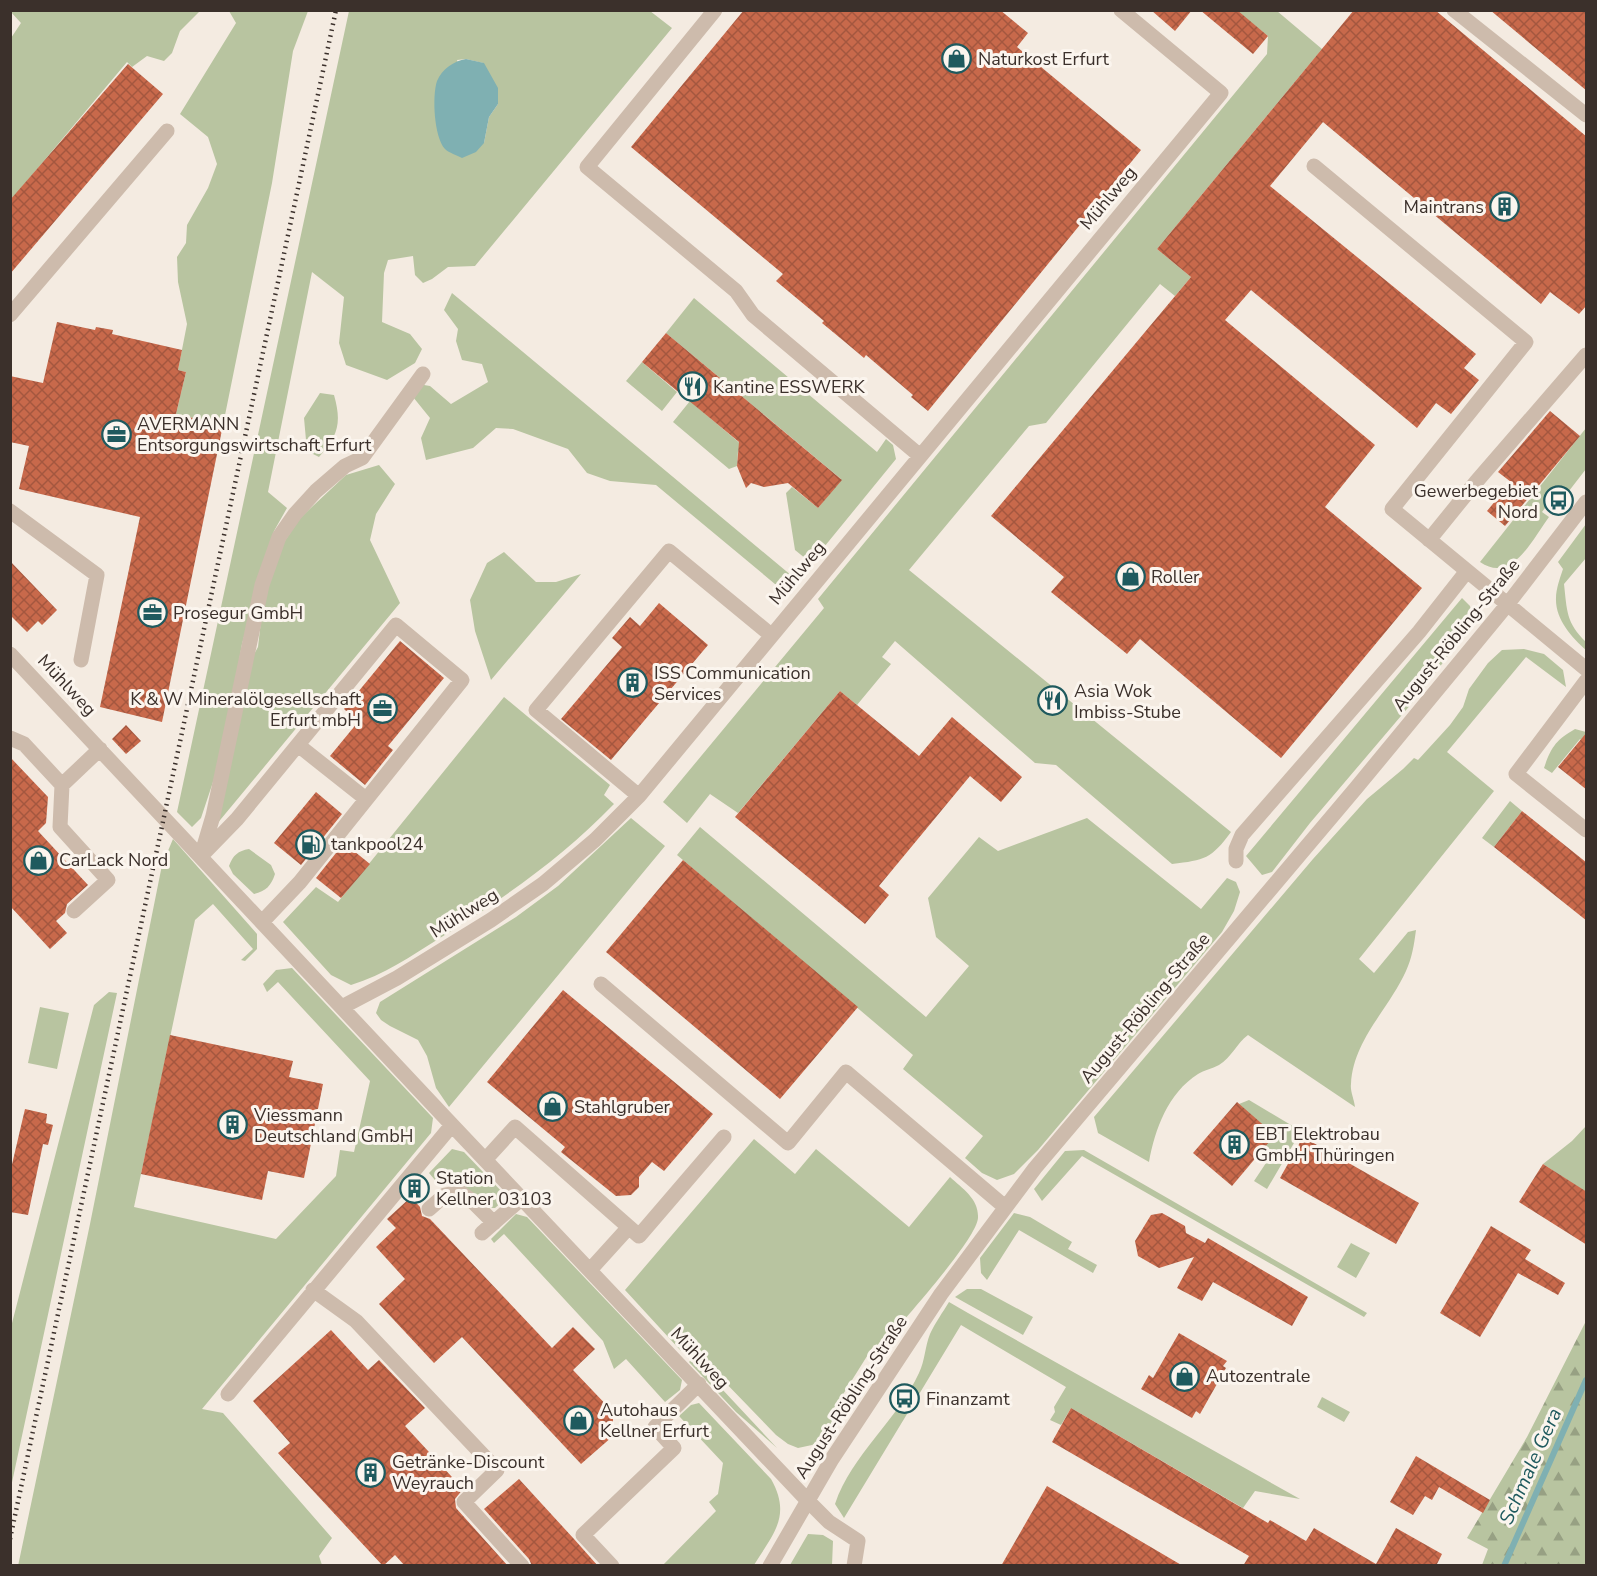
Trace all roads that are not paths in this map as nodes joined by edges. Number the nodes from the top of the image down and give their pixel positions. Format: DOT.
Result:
graph roads {
  1 [pos="715,10"];
  2 [pos="1121,10"];
  3 [pos="1455,10"];
  4 [pos="1587,116"];
  5 [pos="166,131"];
  6 [pos="1314,166"];
  7 [pos="10,315"];
  8 [pos="1587,355"];
  9 [pos="423,374"];
  10 [pos="920,455"];
  11 [pos="1587,502"];
  12 [pos="10,511"];
  13 [pos="1429,540"];
  14 [pos="1467,571"];
  15 [pos="1507,605"];
  16 [pos="771,635"];
  17 [pos="10,654"];
  18 [pos="81,660"];
  19 [pos="1587,669"];
  20 [pos="1587,681"];
  21 [pos="10,738"];
  22 [pos="298,745"];
  23 [pos="100,749"];
  24 [pos="62,785"];
  25 [pos="639,796"];
  26 [pos="366,799"];
  27 [pos="1587,830"];
  28 [pos="201,856"];
  29 [pos="1236,861"];
  30 [pos="74,911"];
  31 [pos="263,921"];
  32 [pos="601,984"];
  33 [pos="342,1007"];
  34 [pos="452,1125"];
  35 [pos="724,1137"];
  36 [pos="485,1160"];
  37 [pos="522,1198"];
  38 [pos="1005,1208"];
  39 [pos="429,1209"];
  40 [pos="629,1227"];
  41 [pos="590,1270"];
  42 [pos="313,1290"];
  43 [pos="699,1384"];
  44 [pos="228,1394"];
  45 [pos="808,1501"];
  46 [pos="522,1566"];
  47 [pos="612,1566"];
  48 [pos="770,1566"];
  49 [pos="854,1566"];
  1 -- 10 [label="street"];
  2 -- 10 [label="street, Mühlweg"];
  3 -- 4 [label="street"];
  5 -- 7 [label="street"];
  6 -- 13 [label="street"];
  8 -- 13 [label="street"];
  9 -- 28 [label="street"];
  10 -- 16 [label="street, Mühlweg"];
  11 -- 15 [label="street, August-Röbling-Straße"];
  12 -- 18 [label="street"];
  13 -- 14 [label="street"];
  14 -- 15 [label="street"];
  14 -- 29 [label="street"];
  15 -- 19 [label="street"];
  15 -- 38 [label="street, August-Röbling-Straße"];
  16 -- 25 [label="street, Mühlweg"];
  16 -- 25 [label="street"];
  17 -- 23 [label="street, Mühlweg"];
  20 -- 27 [label="street"];
  21 -- 24 [label="street"];
  22 -- 26 [label="street"];
  22 -- 26 [label="street"];
  22 -- 28 [label="street"];
  23 -- 24 [label="street"];
  23 -- 28 [label="street, Mühlweg"];
  24 -- 30 [label="street"];
  25 -- 33 [label="street, Mühlweg"];
  26 -- 31 [label="street"];
  28 -- 31 [label="street, Mühlweg"];
  31 -- 33 [label="street, Mühlweg"];
  32 -- 38 [label="street"];
  33 -- 34 [label="street, Mühlweg"];
  34 -- 36 [label="street, Mühlweg"];
  34 -- 42 [label="street"];
  35 -- 40 [label="street"];
  36 -- 37 [label="street, Mühlweg"];
  36 -- 40 [label="street"];
  37 -- 39 [label="street"];
  37 -- 41 [label="street, Mühlweg"];
  38 -- 45 [label="street, August-Röbling-Straße"];
  40 -- 41 [label="street"];
  41 -- 43 [label="street, Mühlweg"];
  42 -- 44 [label="street"];
  42 -- 46 [label="street"];
  43 -- 45 [label="street, Mühlweg"];
  43 -- 47 [label="street"];
  45 -- 48 [label="street, August-Röbling-Straße"];
  45 -- 49 [label="street, Mühlweg"];
}
